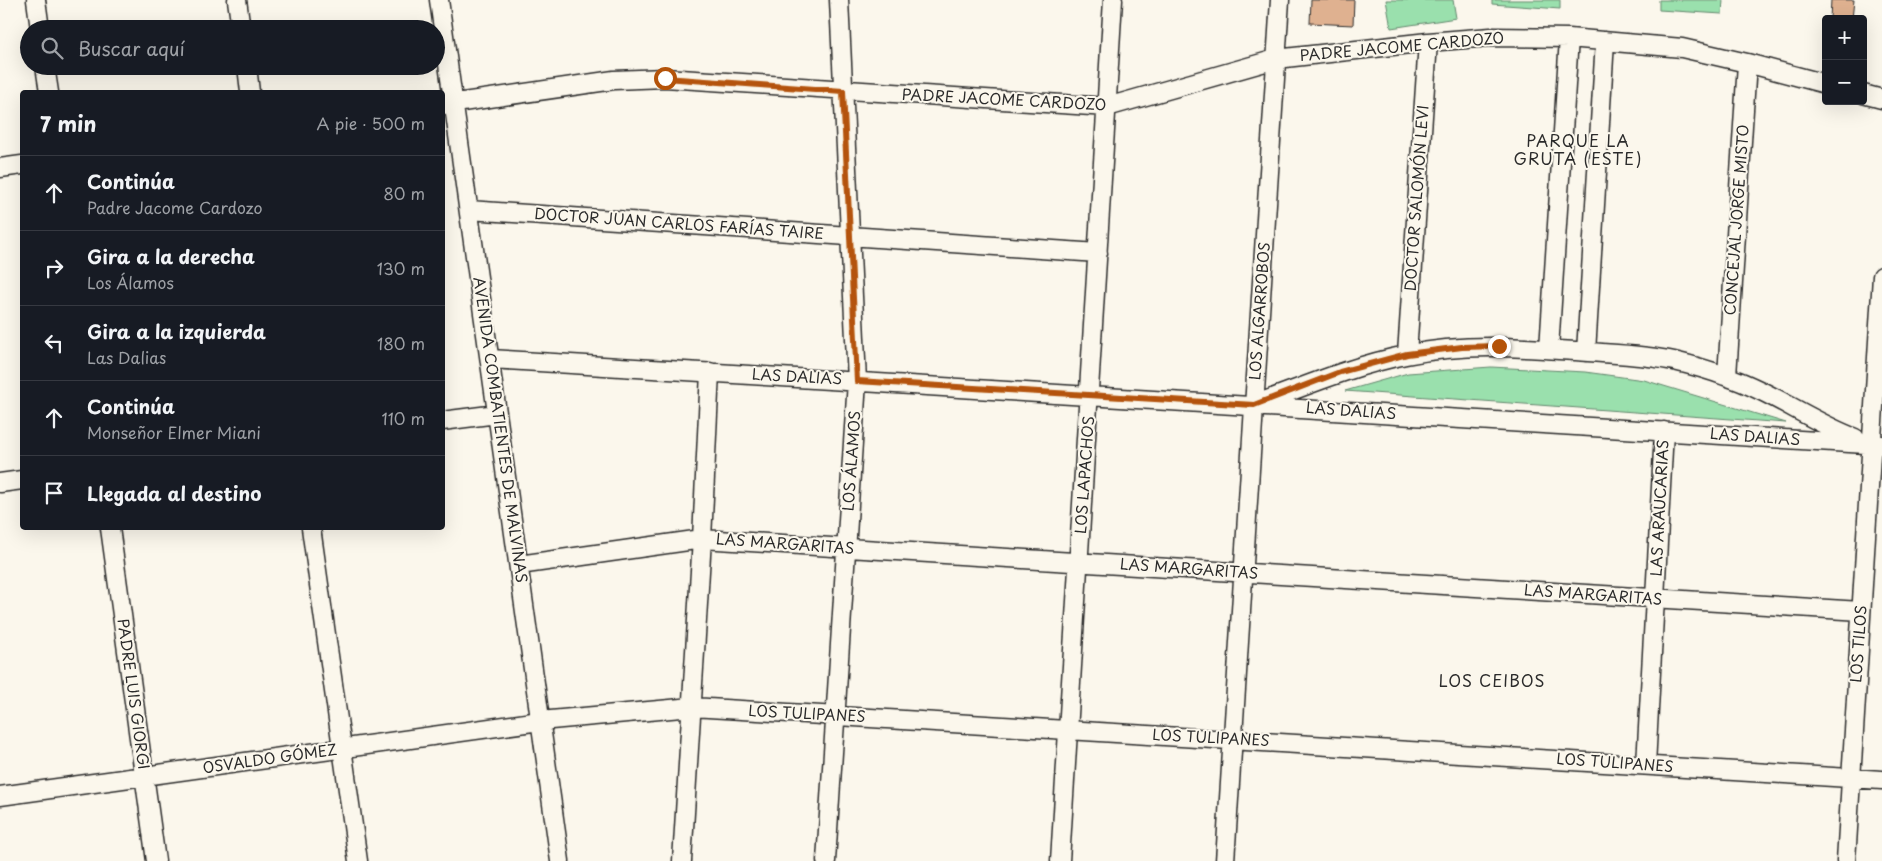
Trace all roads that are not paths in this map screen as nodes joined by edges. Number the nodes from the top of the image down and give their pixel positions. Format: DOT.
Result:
graph roads {
  1 [pos="36,0"];
  2 [pos="237,0"];
  3 [pos="439,0"];
  4 [pos="839,0"];
  5 [pos="1113,0"];
  6 [pos="1280,0"];
  7 [pos="39,20"];
  8 [pos="240,20"];
  9 [pos="441,20"];
  10 [pos="1569,38"];
  11 [pos="1605,41"];
  12 [pos="1428,42"];
  13 [pos="1276,59"];
  14 [pos="1747,63"];
  15 [pos="445,70"];
  16 [pos="46,75"];
  17 [pos="247,75"];
  18 [pos="1822,83"];
  19 [pos="49,90"];
  20 [pos="250,90"];
  21 [pos="843,91"];
  22 [pos="1867,95"];
  23 [pos="1882,99"];
  24 [pos="448,105"];
  25 [pos="1107,107"];
  26 [pos="20,165"];
  27 [pos="0,168"];
  28 [pos="469,210"];
  29 [pos="850,235"];
  30 [pos="1098,253"];
  31 [pos="1882,276"];
  32 [pos="1549,349"];
  33 [pos="1586,352"];
  34 [pos="1407,354"];
  35 [pos="490,359"];
  36 [pos="710,372"];
  37 [pos="1727,376"];
  38 [pos="857,381"];
  39 [pos="1090,395"];
  40 [pos="1254,405"];
  41 [pos="497,414"];
  42 [pos="445,421"];
  43 [pos="1664,431"];
  44 [pos="1877,444"];
  45 [pos="20,480"];
  46 [pos="0,483"];
  47 [pos="110,530"];
  48 [pos="311,530"];
  49 [pos="702,539"];
  50 [pos="847,548"];
  51 [pos="1079,563"];
  52 [pos="519,565"];
  53 [pos="1243,573"];
  54 [pos="1655,599"];
  55 [pos="1861,611"];
  56 [pos="692,707"];
  57 [pos="836,716"];
  58 [pos="540,721"];
  59 [pos="1068,730"];
  60 [pos="1233,740"];
  61 [pos="342,749"];
  62 [pos="1646,765"];
  63 [pos="145,776"];
  64 [pos="1851,778"];
  65 [pos="1882,780"];
  66 [pos="0,796"];
  67 [pos="556,860"];
  68 [pos="156,861"];
  69 [pos="358,861"];
  70 [pos="682,861"];
  71 [pos="826,861"];
  72 [pos="1060,861"];
  73 [pos="1225,861"];
  74 [pos="1846,861"];
  1 -- 7 [label="street"];
  2 -- 8 [label="street"];
  3 -- 9 [label="street, AVENIDA COMBATIENTES DE MALVINAS"];
  4 -- 21 [label="street, LOS ÁLAMOS"];
  5 -- 25 [label="street, LOS LAPACHOS"];
  6 -- 13 [label="street, LOS ALGARROBOS"];
  10 -- 11 [label="street, PADRE JACOME CARDOZO"];
  10 -- 12 [label="street, PADRE JACOME CARDOZO"];
  10 -- 32 [label="street"];
  11 -- 14 [label="street, PADRE JACOME CARDOZO"];
  11 -- 33 [label="street"];
  12 -- 13 [label="street, PADRE JACOME CARDOZO"];
  12 -- 34 [label="street, DOCTOR SALOMÓN LEVI"];
  13 -- 25 [label="street, PADRE JACOME CARDOZO"];
  13 -- 40 [label="street, LOS ALGARROBOS"];
  14 -- 18 [label="street, PADRE JACOME CARDOZO"];
  14 -- 37 [label="street, CONCEJAL JORGE MISTO"];
  15 -- 24 [label="street, AVENIDA COMBATIENTES DE MALVINAS"];
  16 -- 19 [label="street"];
  17 -- 20 [label="street"];
  21 -- 24 [label="street, PADRE JACOME CARDOZO"];
  21 -- 25 [label="street, PADRE JACOME CARDOZO"];
  21 -- 29 [label="street, LOS ÁLAMOS"];
  22 -- 23 [label="street"];
  24 -- 28 [label="street, AVENIDA COMBATIENTES DE MALVINAS"];
  25 -- 30 [label="street, LOS LAPACHOS"];
  26 -- 27 [label="street"];
  28 -- 29 [label="street, DOCTOR JUAN CARLOS FARÍAS TAIRE"];
  28 -- 35 [label="street, AVENIDA COMBATIENTES DE MALVINAS"];
  29 -- 30 [label="street, DOCTOR JUAN CARLOS FARÍAS TAIRE"];
  29 -- 38 [label="street, LOS ÁLAMOS"];
  30 -- 39 [label="street, LOS LAPACHOS"];
  31 -- 44 [label="street, LOS TILOS"];
  32 -- 33 [label="street"];
  32 -- 34 [label="street"];
  33 -- 37 [label="street"];
  34 -- 40 [label="street"];
  35 -- 36 [label="street, LAS DALIAS"];
  35 -- 41 [label="street, AVENIDA COMBATIENTES DE MALVINAS"];
  36 -- 38 [label="street, LAS DALIAS"];
  36 -- 49 [label="street"];
  37 -- 44 [label="street"];
  38 -- 39 [label="street, LAS DALIAS"];
  38 -- 50 [label="street, LOS ÁLAMOS"];
  39 -- 40 [label="street, LAS DALIAS"];
  39 -- 51 [label="street, LOS LAPACHOS"];
  40 -- 43 [label="street, LAS DALIAS"];
  40 -- 53 [label="street, LOS ALGARROBOS"];
  41 -- 42 [label="street"];
  41 -- 52 [label="street, AVENIDA COMBATIENTES DE MALVINAS"];
  43 -- 44 [label="street, LAS DALIAS"];
  43 -- 54 [label="street, LAS ARAUCARIAS"];
  44 -- 55 [label="street, LOS TILOS"];
  45 -- 46 [label="street"];
  47 -- 63 [label="street, PADRE LUIS GIORGI"];
  48 -- 61 [label="street"];
  49 -- 50 [label="street, LAS MARGARITAS"];
  49 -- 52 [label="street, LAS MARGARITAS"];
  49 -- 56 [label="street"];
  50 -- 51 [label="street, LAS MARGARITAS"];
  50 -- 57 [label="street, LOS ÁLAMOS"];
  51 -- 53 [label="street, LAS MARGARITAS"];
  51 -- 59 [label="street, LOS LAPACHOS"];
  52 -- 58 [label="street, AVENIDA COMBATIENTES DE MALVINAS"];
  53 -- 54 [label="street, LAS MARGARITAS"];
  53 -- 60 [label="street, LOS ALGARROBOS"];
  54 -- 55 [label="street, LAS MARGARITAS"];
  54 -- 62 [label="street, LAS ARAUCARIAS"];
  55 -- 64 [label="street, LOS TILOS"];
  56 -- 57 [label="street, LOS TULIPANES"];
  56 -- 58 [label="street, LOS TULIPANES"];
  56 -- 70 [label="street"];
  57 -- 59 [label="street, LOS TULIPANES"];
  57 -- 71 [label="street, LOS ÁLAMOS"];
  58 -- 61 [label="street, OSVALDO GÓMEZ"];
  58 -- 67 [label="street, AVENIDA COMBATIENTES DE MALVINAS"];
  59 -- 60 [label="street, LOS TULIPANES"];
  59 -- 72 [label="street, LOS LAPACHOS"];
  60 -- 62 [label="street, LOS TULIPANES"];
  60 -- 73 [label="street, LOS ALGARROBOS"];
  61 -- 63 [label="street, OSVALDO GÓMEZ"];
  61 -- 69 [label="street"];
  62 -- 64 [label="street, LOS TULIPANES"];
  63 -- 66 [label="street, OSVALDO GÓMEZ"];
  63 -- 68 [label="street, PADRE LUIS GIORGI"];
  64 -- 65 [label="street, LOS TULIPANES"];
  64 -- 74 [label="street, LOS TILOS"];
}
